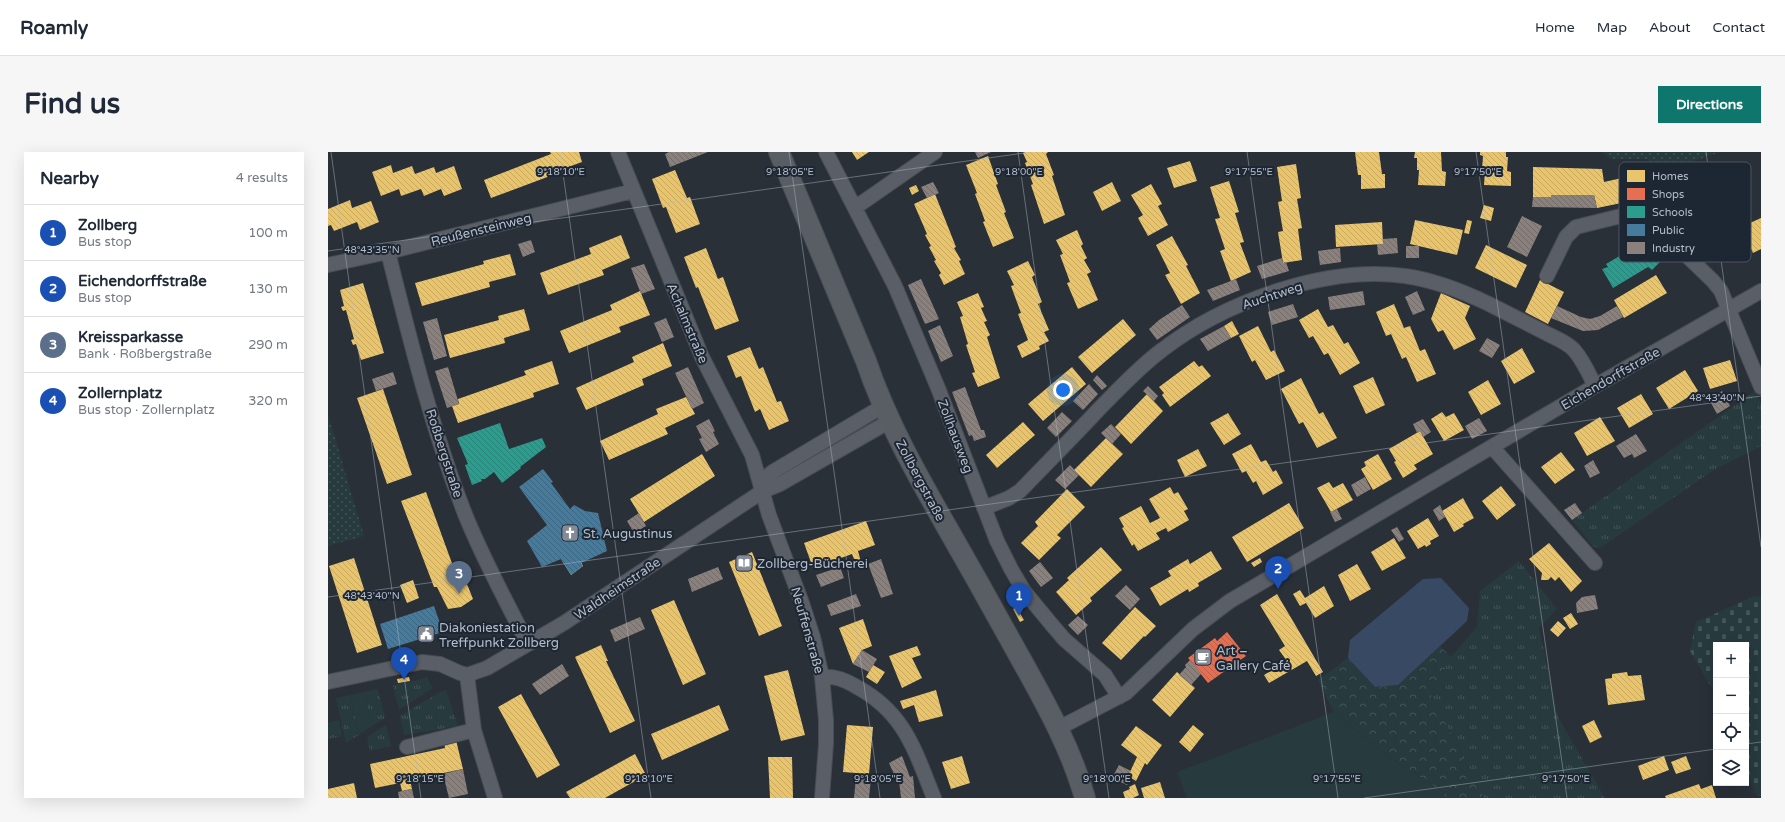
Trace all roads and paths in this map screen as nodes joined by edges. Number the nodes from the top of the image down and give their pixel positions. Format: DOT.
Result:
graph roads {
  1 [pos="618,152"];
  2 [pos="779,152"];
  3 [pos="826,152"];
  4 [pos="935,152"];
  5 [pos="633,191"];
  6 [pos="856,207"];
  7 [pos="1619,216"];
  8 [pos="388,252"];
  9 [pos="1692,262"];
  10 [pos="328,265"];
  11 [pos="1547,276"];
  12 [pos="1761,291"];
  13 [pos="1729,310"];
  14 [pos="1595,386"];
  15 [pos="1761,387"];
  16 [pos="887,414"];
  17 [pos="1492,448"];
  18 [pos="762,491"];
  19 [pos="984,508"];
  20 [pos="1595,563"];
  21 [pos="528,644"];
  22 [pos="467,675"];
  23 [pos="822,677"];
  24 [pos="328,682"];
  25 [pos="1119,697"];
  26 [pos="1059,728"];
  27 [pos="474,730"];
  28 [pos="406,747"];
  29 [pos="495,798"];
  30 [pos="822,798"];
  31 [pos="934,798"];
  32 [pos="1085,798"];
  1 -- 5 [label="street, Achalmstraße"];
  2 -- 16 [label="main road, Zollbergstraße"];
  3 -- 6 [label="street, Zollhausweg"];
  4 -- 6 [label="street"];
  5 -- 8 [label="street, Reußensteinweg"];
  5 -- 18 [label="street, Achalmstraße"];
  6 -- 19 [label="street, Zollhausweg"];
  7 -- 11 [label="street"];
  8 -- 10 [label="street, Reußensteinweg"];
  8 -- 21 [label="street, Roßbergstraße"];
  9 -- 13 [label="street"];
  12 -- 13 [label="street, Eichendorffstraße"];
  13 -- 14 [label="street, Eichendorffstraße"];
  13 -- 15 [label="street"];
  14 -- 17 [label="street, Eichendorffstraße"];
  14 -- 19 [label="street, Auchtweg"];
  16 -- 18 [label="street, Waldheimstraße"];
  16 -- 26 [label="main road, Zollbergstraße"];
  17 -- 20 [label="street"];
  17 -- 25 [label="street, Eichendorffstraße"];
  18 -- 21 [label="street, Waldheimstraße"];
  18 -- 23 [label="street, Neuffenstraße"];
  19 -- 25 [label="street, Zollhausweg"];
  21 -- 22 [label="street, Waldheimstraße"];
  22 -- 24 [label="street"];
  22 -- 27 [label="street"];
  23 -- 30 [label="street, Neuffenstraße"];
  23 -- 31 [label="street"];
  25 -- 26 [label="street, Eichendorffstraße"];
  26 -- 32 [label="main road, Zollbergstraße"];
  27 -- 28 [label="street"];
  27 -- 29 [label="street"];
}
